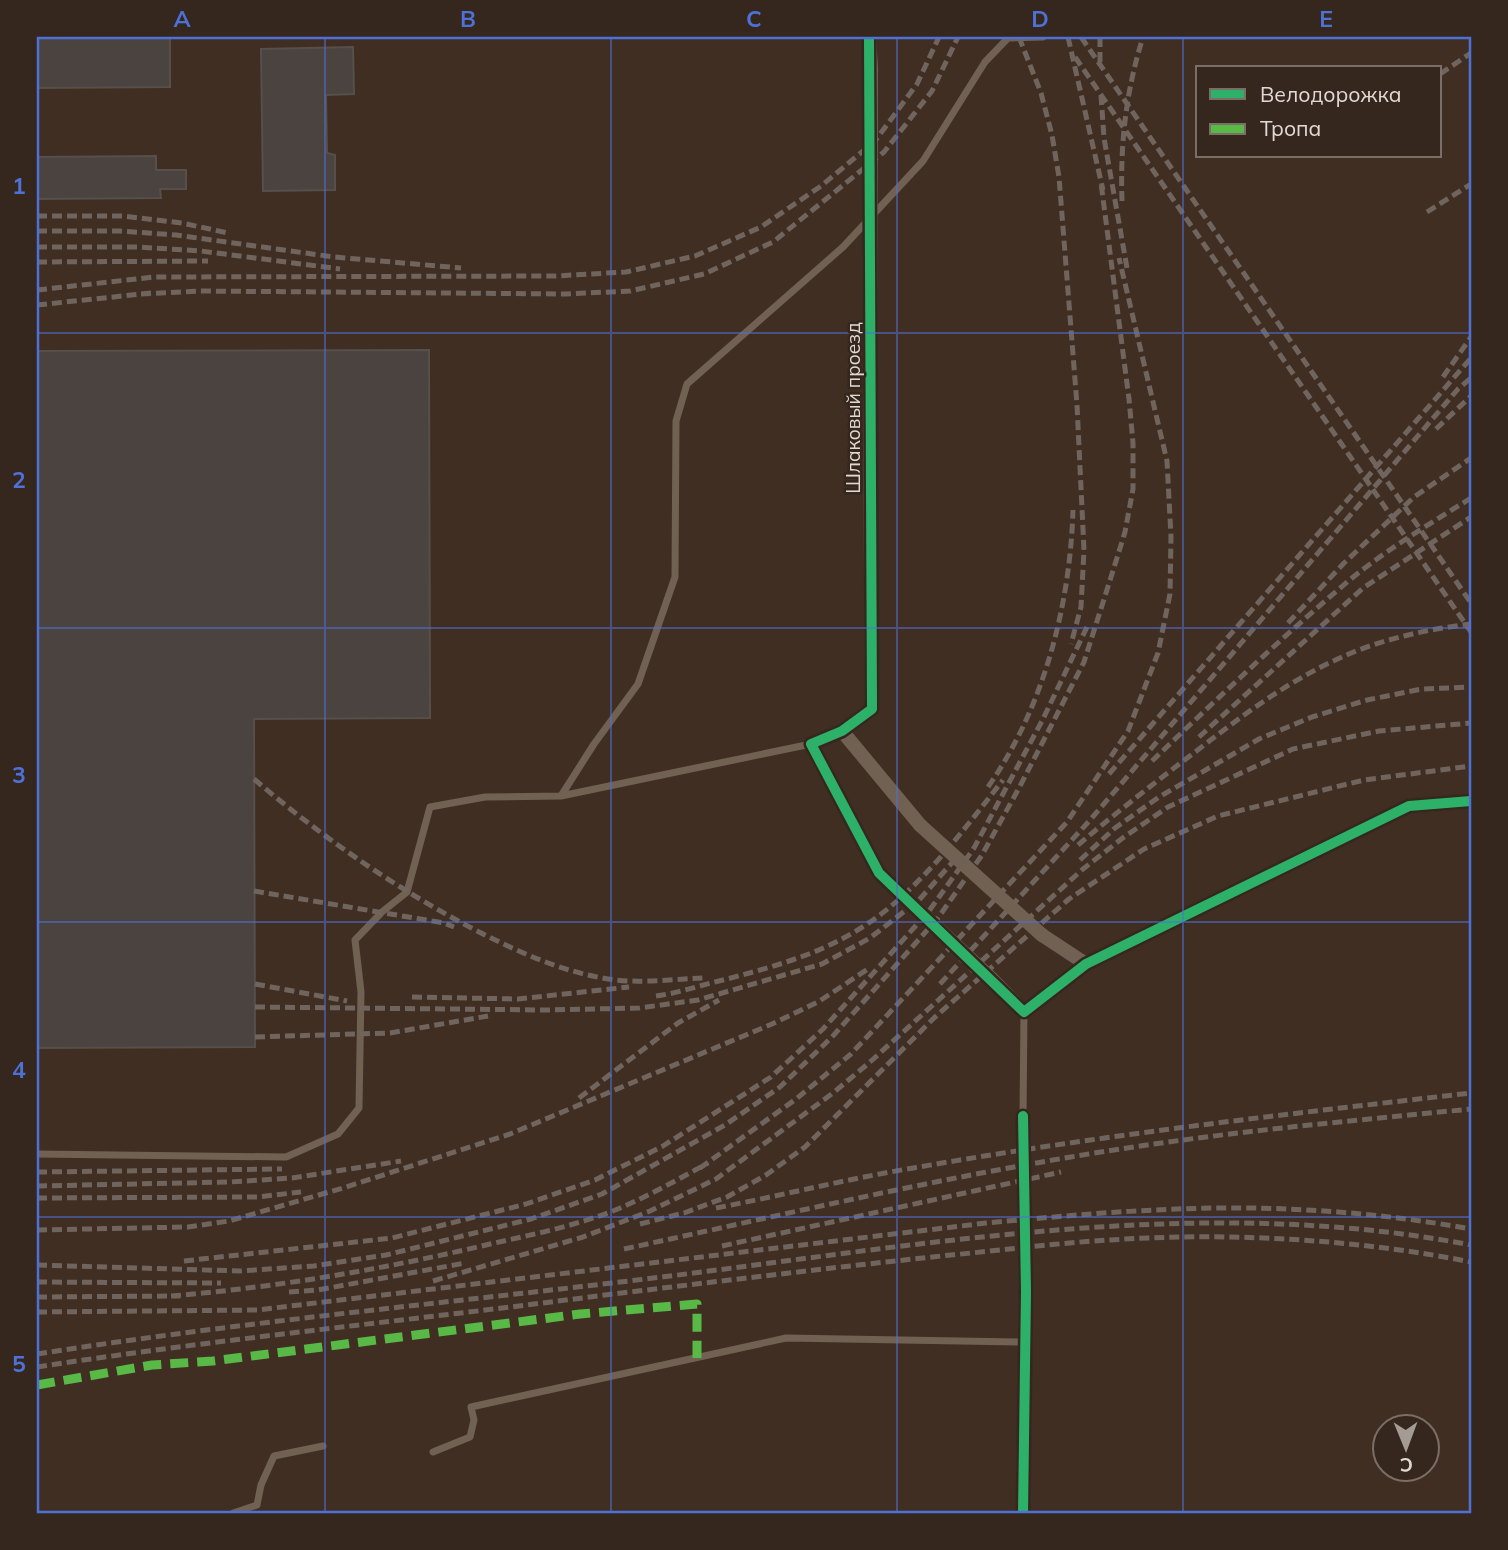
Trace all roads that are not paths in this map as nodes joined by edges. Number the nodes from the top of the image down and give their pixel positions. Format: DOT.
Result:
graph roads {
  1 [pos="869,37"];
  2 [pos="1042,37"];
  3 [pos="842,731"];
  4 [pos="811,744"];
  5 [pos="561,796"];
  6 [pos="1471,801"];
  7 [pos="1086,964"];
  8 [pos="1024,1012"];
  9 [pos="1023,1116"];
  10 [pos="37,1154"];
  11 [pos="1025,1342"];
  12 [pos="323,1446"];
  13 [pos="433,1452"];
  14 [pos="233,1513"];
  15 [pos="1023,1513"];
  1 -- 3 [label="street, Шлаковый проезд, bridge"];
  2 -- 5 [label="lane"];
  3 -- 4 [label="street, Шлаковый проезд"];
  3 -- 7 [label="street, bridge"];
  4 -- 5 [label="lane"];
  4 -- 8 [label="street, bridge"];
  5 -- 10 [label="lane"];
  6 -- 7 [label="street"];
  7 -- 8 [label="street"];
  8 -- 9 [label="lane"];
  9 -- 11 [label="street, bridge"];
  11 -- 13 [label="lane"];
  11 -- 15 [label="street"];
  12 -- 14 [label="lane"];
}
